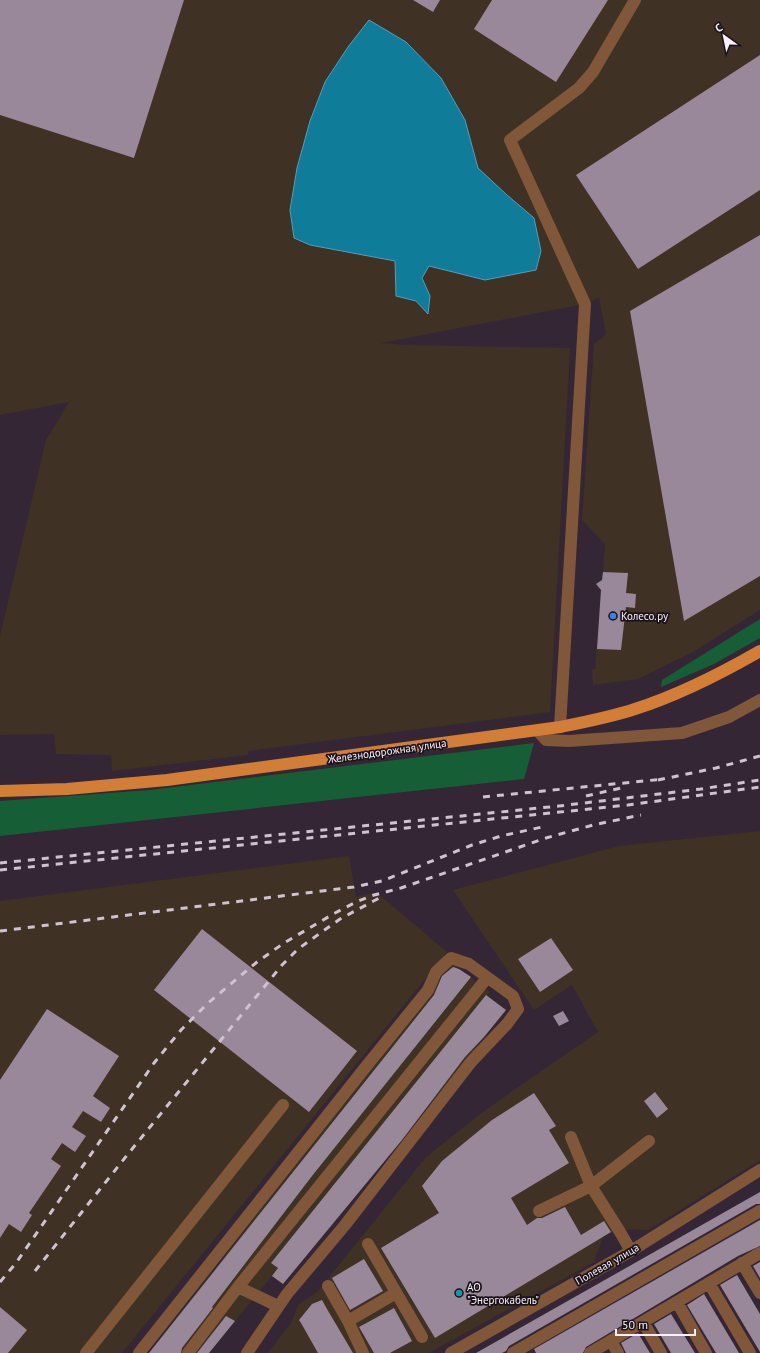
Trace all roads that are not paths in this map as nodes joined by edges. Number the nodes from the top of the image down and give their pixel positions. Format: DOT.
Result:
graph roads {
  1 [pos="635,0"];
  2 [pos="760,651"];
  3 [pos="760,700"];
  4 [pos="560,727"];
  5 [pos="538,731"];
  6 [pos="0,791"];
  7 [pos="487,978"];
  8 [pos="283,1105"];
  9 [pos="571,1137"];
  10 [pos="649,1141"];
  11 [pos="760,1170"];
  12 [pos="591,1186"];
  13 [pos="539,1211"];
  14 [pos="760,1211"];
  15 [pos="368,1244"];
  16 [pos="631,1251"];
  17 [pos="760,1253"];
  18 [pos="742,1263"];
  19 [pos="709,1283"];
  20 [pos="328,1286"];
  21 [pos="238,1287"];
  22 [pos="396,1293"];
  23 [pos="760,1293"];
  24 [pos="677,1302"];
  25 [pos="278,1306"];
  26 [pos="348,1321"];
  27 [pos="643,1322"];
  28 [pos="422,1337"];
  29 [pos="611,1341"];
  30 [pos="518,1352"];
  31 [pos="86,1353"];
  32 [pos="139,1353"];
  33 [pos="188,1353"];
  34 [pos="247,1353"];
  35 [pos="363,1353"];
  36 [pos="450,1353"];
  37 [pos="590,1353"];
  38 [pos="618,1353"];
  39 [pos="661,1353"];
  40 [pos="706,1353"];
  41 [pos="750,1353"];
  1 -- 4 [label="street"];
  2 -- 4 [label="main road, Железнодорожная улица"];
  3 -- 5 [label="street"];
  4 -- 5 [label="main road, Железнодорожная улица"];
  5 -- 6 [label="main road, Железнодорожная улица"];
  7 -- 21 [label="street"];
  7 -- 25 [label="street"];
  7 -- 32 [label="street"];
  8 -- 31 [label="street"];
  9 -- 12 [label="street"];
  10 -- 12 [label="street"];
  11 -- 16 [label="street, Полевая улица"];
  12 -- 13 [label="street"];
  12 -- 16 [label="street"];
  14 -- 30 [label="street"];
  15 -- 22 [label="street"];
  16 -- 36 [label="street, Полевая улица"];
  17 -- 18 [label="street"];
  18 -- 19 [label="street"];
  18 -- 23 [label="street"];
  19 -- 24 [label="street"];
  19 -- 41 [label="street"];
  20 -- 26 [label="street"];
  21 -- 25 [label="street"];
  21 -- 33 [label="street"];
  22 -- 26 [label="street"];
  22 -- 28 [label="street"];
  24 -- 27 [label="street"];
  24 -- 40 [label="street"];
  25 -- 34 [label="street"];
  26 -- 35 [label="street"];
  27 -- 29 [label="street"];
  27 -- 39 [label="street"];
  29 -- 37 [label="street"];
  29 -- 38 [label="street"];
}
